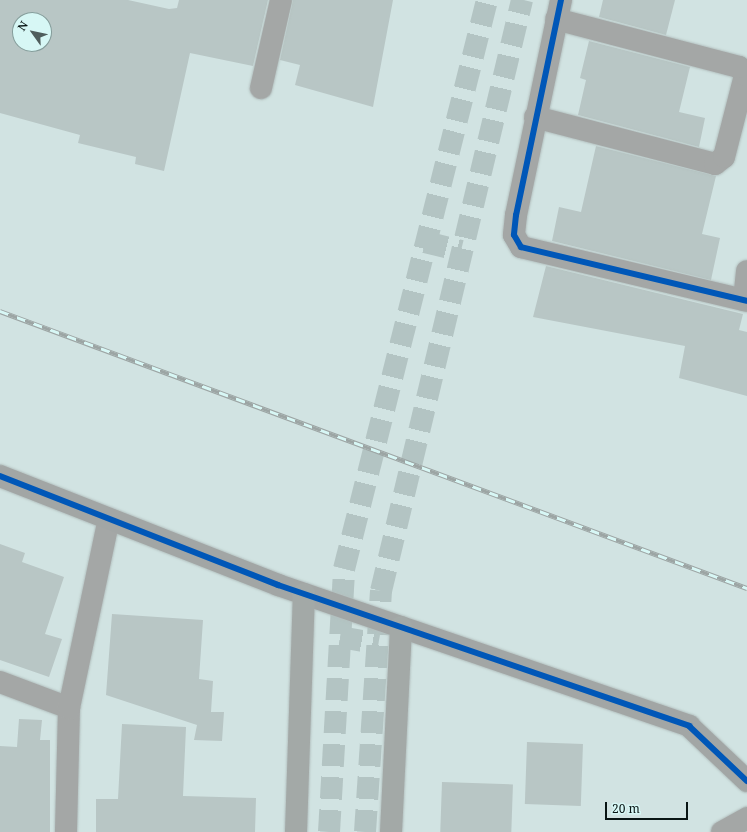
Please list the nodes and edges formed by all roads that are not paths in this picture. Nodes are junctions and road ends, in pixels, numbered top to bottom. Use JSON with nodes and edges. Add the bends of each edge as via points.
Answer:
{"nodes":[{"id":1,"x":281,"y":0,"type":"edge"},
{"id":2,"x":559,"y":9,"type":"edge"},
{"id":3,"x":261,"y":88,"type":"dead end"},
{"id":4,"x":535,"y":117,"type":"junction"},
{"id":5,"x":747,"y":271,"type":"edge"},
{"id":6,"x":745,"y":300,"type":"edge"},
{"id":7,"x":0,"y":476,"type":"edge"},
{"id":8,"x":109,"y":519,"type":"junction"},
{"id":9,"x":304,"y":594,"type":"junction"},
{"id":10,"x":401,"y":627,"type":"junction"},
{"id":11,"x":0,"y":682,"type":"edge"},
{"id":12,"x":69,"y":708,"type":"junction"},
{"id":13,"x":747,"y":781,"type":"edge"},
{"id":14,"x":747,"y":818,"type":"edge"},
{"id":15,"x":66,"y":832,"type":"edge"},
{"id":16,"x":296,"y":832,"type":"edge"},
{"id":17,"x":391,"y":832,"type":"edge"},
{"id":18,"x":722,"y":832,"type":"edge"}],
"edges":[{"from":1,"to":3,"type":"street"},
{"from":2,"to":4,"type":"street"},
{"from":2,"to":4,"type":"street","via":[[740,67],[745,75],[724,157],[715,164]]},
{"from":4,"to":6,"type":"street","via":[[515,228],[521,247]]},
{"from":5,"to":6,"type":"street"},
{"from":7,"to":8,"type":"street"},
{"from":8,"to":9,"type":"street"},
{"from":8,"to":12,"type":"street"},
{"from":9,"to":10,"type":"street"},
{"from":9,"to":16,"type":"main road"},
{"from":10,"to":13,"type":"street","via":[[689,726]]},
{"from":10,"to":17,"type":"main road"},
{"from":11,"to":12,"type":"street"},
{"from":12,"to":15,"type":"street"},
{"from":14,"to":18,"type":"street"}]}
